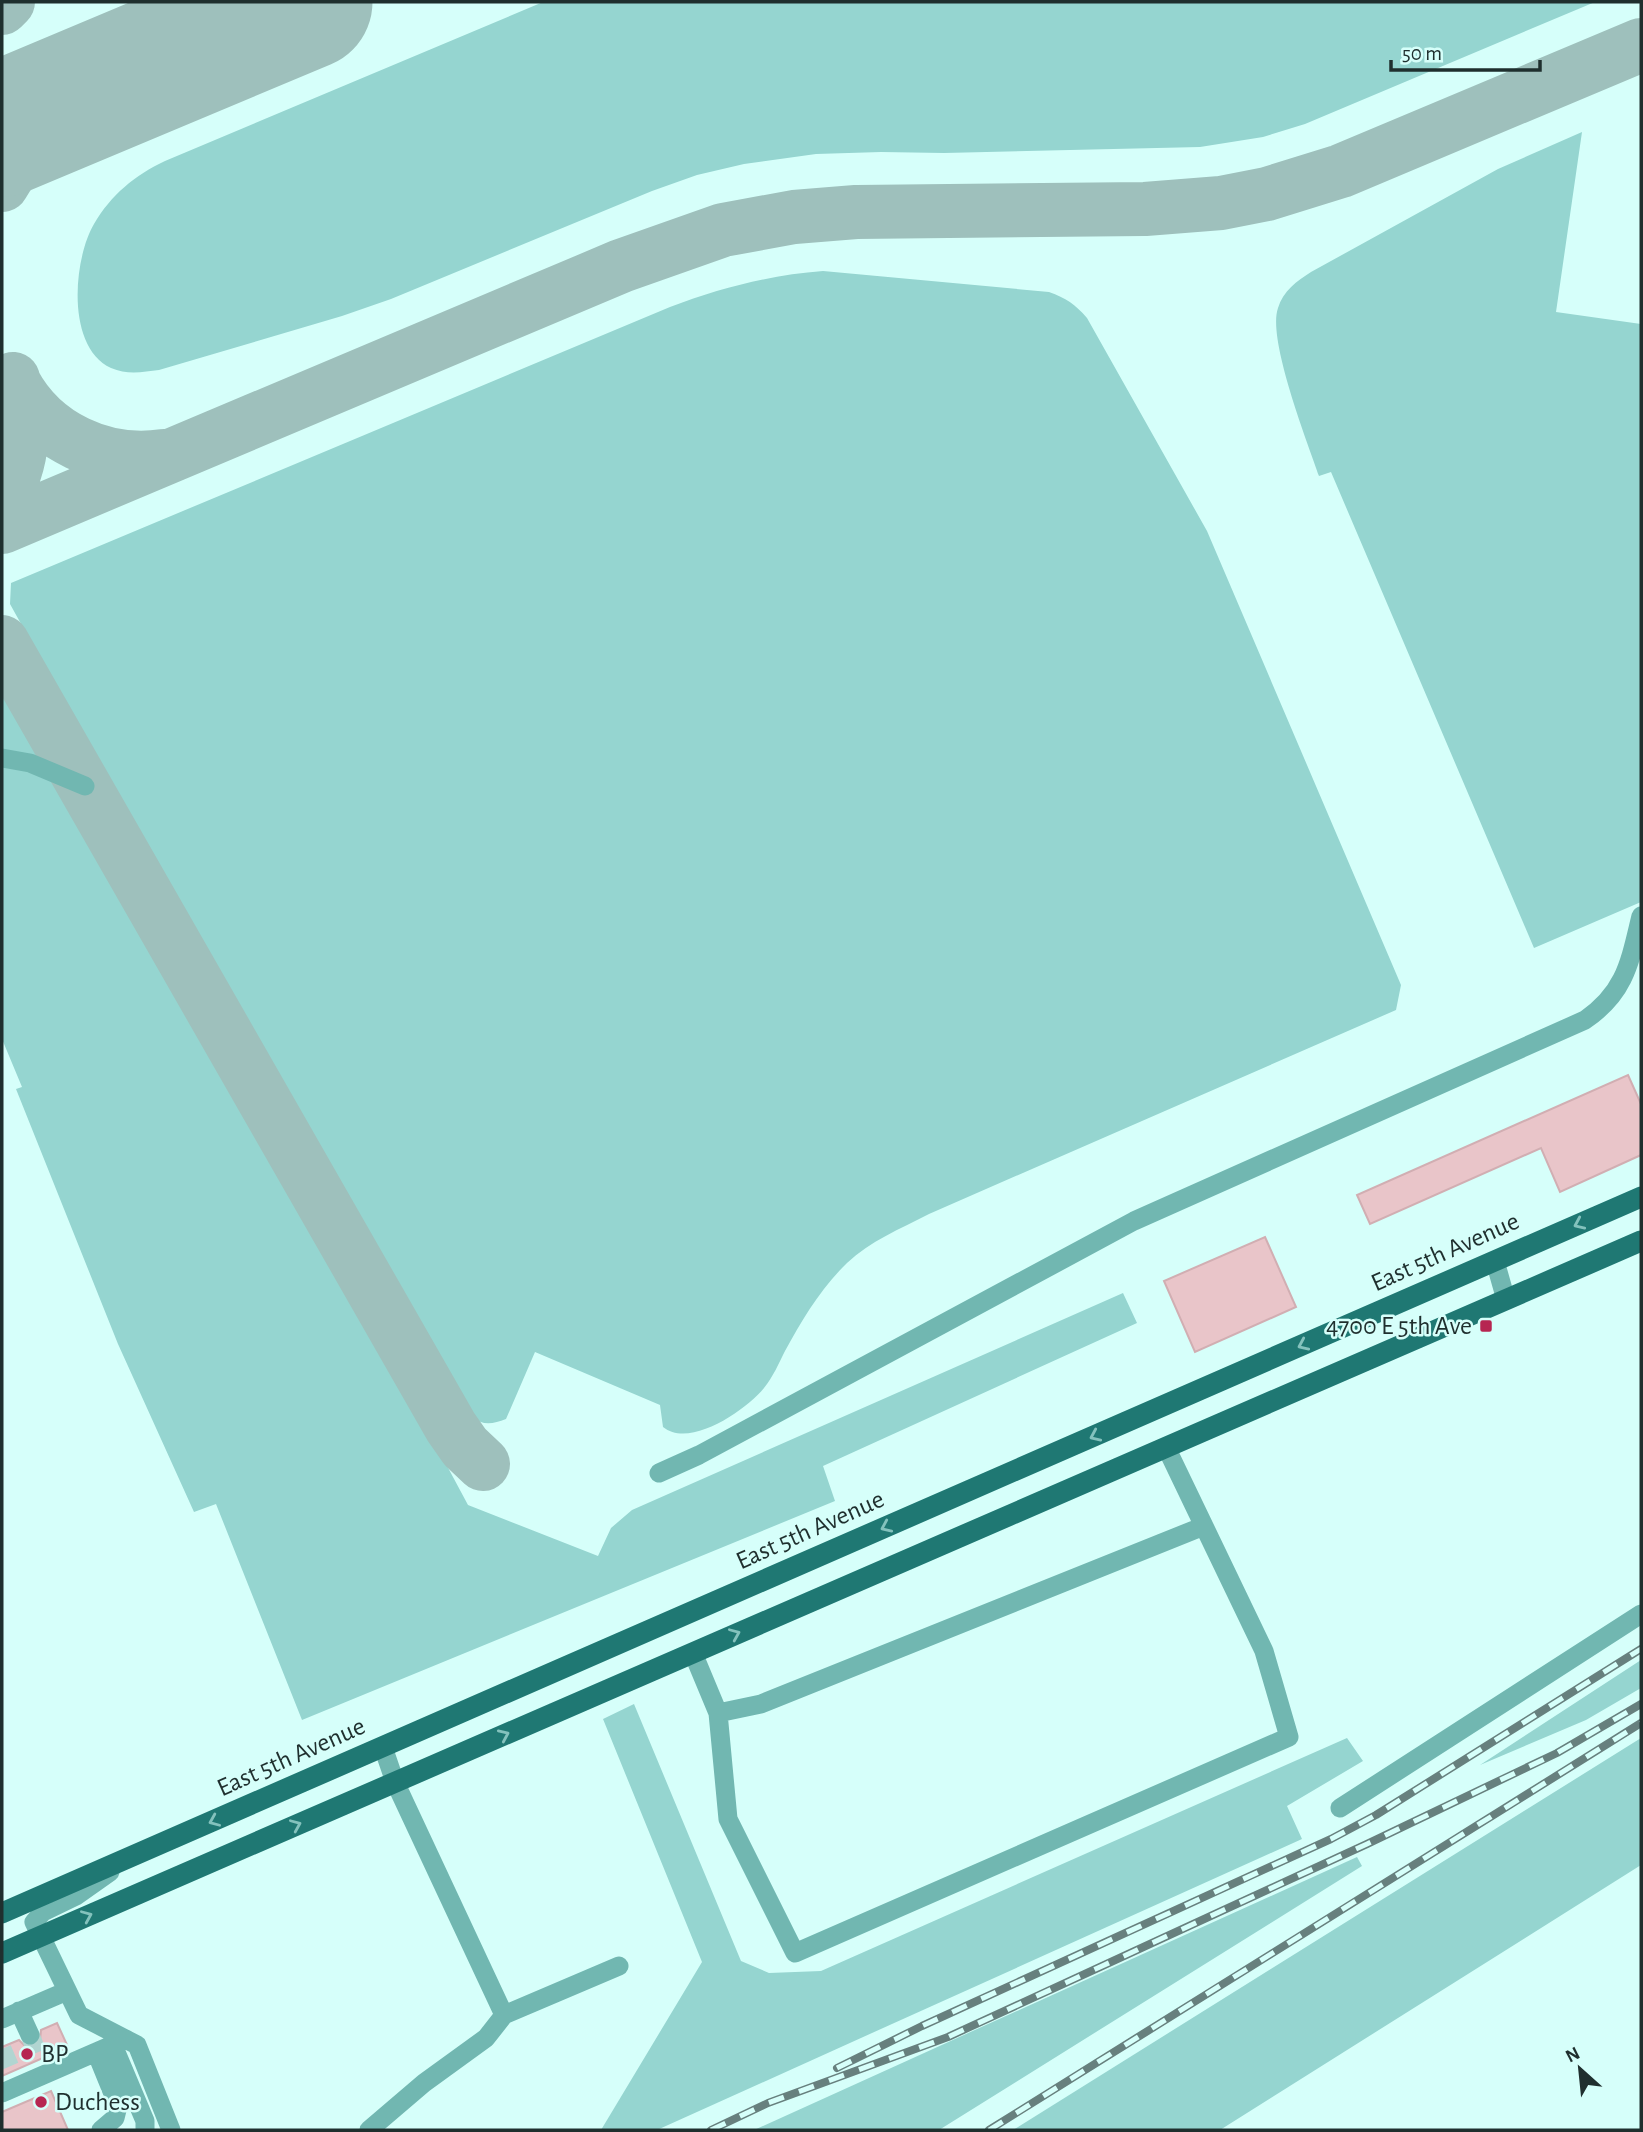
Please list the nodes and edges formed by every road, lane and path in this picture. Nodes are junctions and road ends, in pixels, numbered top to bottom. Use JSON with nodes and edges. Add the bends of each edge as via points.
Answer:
{"nodes":[{"id":1,"x":2,"y":758,"type":"edge"},
{"id":2,"x":85,"y":786,"type":"dead end"},
{"id":3,"x":1641,"y":916,"type":"edge"},
{"id":4,"x":1641,"y":1197,"type":"edge"},
{"id":5,"x":1641,"y":1241,"type":"edge"},
{"id":6,"x":1494,"y":1261,"type":"junction"},
{"id":7,"x":1506,"y":1300,"type":"junction"},
{"id":8,"x":1166,"y":1447,"type":"junction"},
{"id":9,"x":659,"y":1473,"type":"dead end"},
{"id":10,"x":1204,"y":1526,"type":"junction"},
{"id":11,"x":1641,"y":1614,"type":"edge"},
{"id":12,"x":693,"y":1653,"type":"junction"},
{"id":13,"x":718,"y":1713,"type":"junction"},
{"id":14,"x":383,"y":1747,"type":"junction"},
{"id":15,"x":395,"y":1782,"type":"junction"},
{"id":16,"x":1340,"y":1808,"type":"dead end"},
{"id":17,"x":128,"y":1859,"type":"junction"},
{"id":18,"x":2,"y":1913,"type":"edge"},
{"id":19,"x":40,"y":1936,"type":"junction"},
{"id":20,"x":2,"y":1952,"type":"edge"},
{"id":21,"x":619,"y":1966,"type":"dead end"},
{"id":22,"x":67,"y":1991,"type":"junction"},
{"id":23,"x":10,"y":2015,"type":"edge"},
{"id":24,"x":504,"y":2015,"type":"junction"},
{"id":25,"x":30,"y":2035,"type":"tunnel mouth"},
{"id":26,"x":111,"y":2046,"type":"junction"},
{"id":27,"x":11,"y":2083,"type":"edge"},
{"id":28,"x":101,"y":2130,"type":"edge"},
{"id":29,"x":145,"y":2130,"type":"edge"},
{"id":30,"x":171,"y":2130,"type":"edge"},
{"id":31,"x":369,"y":2130,"type":"edge"}],
"edges":[{"from":1,"to":2,"type":"lane","via":[[30,763]]},
{"from":3,"to":9,"type":"lane","via":[[1630,959],[1612,998],[1585,1020],[1134,1221]]},
{"from":4,"to":6,"type":"main road","name":"East 5th Avenue","one_way":true},
{"from":5,"to":7,"type":"main road"},
{"from":6,"to":7,"type":"lane"},
{"from":6,"to":14,"type":"main road","name":"East 5th Avenue","one_way":true},
{"from":7,"to":8,"type":"main road"},
{"from":8,"to":10,"type":"lane"},
{"from":12,"to":8,"type":"main road","one_way":true},
{"from":10,"to":13,"type":"lane","via":[[761,1704]]},
{"from":10,"to":13,"type":"lane","via":[[1264,1651],[1289,1737],[795,1953],[728,1819]]},
{"from":11,"to":16,"type":"lane"},
{"from":12,"to":13,"type":"lane"},
{"from":15,"to":12,"type":"main road","one_way":true},
{"from":14,"to":15,"type":"lane"},
{"from":14,"to":17,"type":"main road","name":"East 5th Avenue","one_way":true},
{"from":19,"to":15,"type":"main road","one_way":true},
{"from":15,"to":24,"type":"lane"},
{"from":17,"to":18,"type":"main road","name":"East 5th Avenue"},
{"from":17,"to":19,"type":"lane","via":[[76,1896],[43,1912],[34,1922]]},
{"from":19,"to":20,"type":"main road"},
{"from":19,"to":22,"type":"lane"},
{"from":21,"to":24,"type":"lane"},
{"from":22,"to":23,"type":"lane"},
{"from":22,"to":26,"type":"lane","via":[[79,2015]]},
{"from":23,"to":25,"type":"lane"},
{"from":24,"to":31,"type":"lane","via":[[486,2038]]},
{"from":26,"to":27,"type":"lane","via":[[43,2066]]},
{"from":26,"to":28,"type":"lane","via":[[118,2106],[115,2118]]},
{"from":26,"to":29,"type":"lane"},
{"from":26,"to":30,"type":"lane","via":[[137,2045]]}]}
